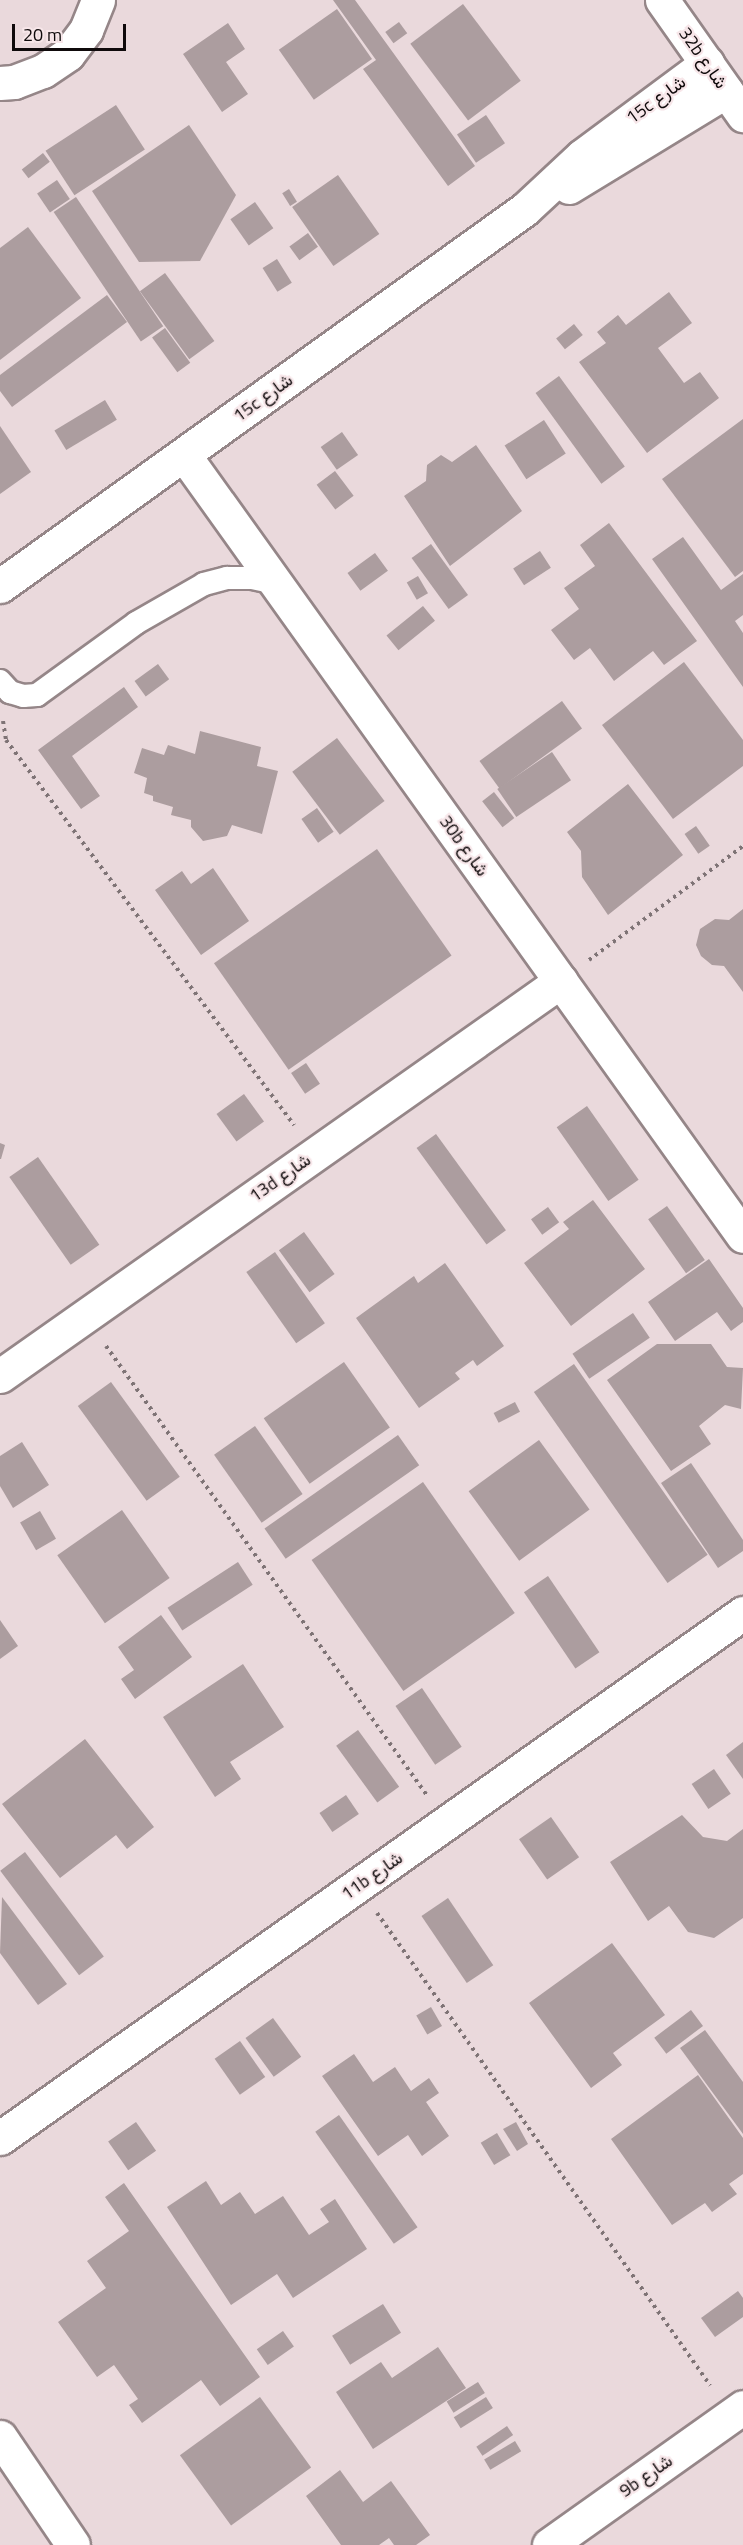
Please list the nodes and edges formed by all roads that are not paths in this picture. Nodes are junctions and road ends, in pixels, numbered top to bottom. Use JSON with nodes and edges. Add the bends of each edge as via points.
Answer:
{"nodes":[{"id":1,"x":662,"y":0,"type":"edge"},
{"id":2,"x":99,"y":1,"type":"edge"},
{"id":3,"x":706,"y":63,"type":"junction"},
{"id":4,"x":0,"y":83,"type":"edge"},
{"id":5,"x":735,"y":103,"type":"edge"},
{"id":6,"x":525,"y":209,"type":"junction"},
{"id":7,"x":184,"y":455,"type":"junction"},
{"id":8,"x":275,"y":583,"type":"junction"},
{"id":9,"x":0,"y":586,"type":"edge"},
{"id":10,"x":5,"y":686,"type":"edge"},
{"id":11,"x":561,"y":981,"type":"junction"},
{"id":12,"x":743,"y":1236,"type":"edge"},
{"id":13,"x":0,"y":1376,"type":"edge"},
{"id":14,"x":743,"y":1613,"type":"edge"},
{"id":15,"x":0,"y":2138,"type":"edge"},
{"id":16,"x":737,"y":2411,"type":"edge"},
{"id":17,"x":0,"y":2437,"type":"edge"},
{"id":18,"x":73,"y":2545,"type":"edge"},
{"id":19,"x":549,"y":2545,"type":"edge"}],
"edges":[{"from":1,"to":3,"type":"street","name":"32b شارع"},
{"from":2,"to":4,"type":"street","via":[[86,30],[68,54],[43,71]]},
{"from":3,"to":5,"type":"street","name":"32b شارع"},
{"from":3,"to":6,"type":"street","name":"15c شارع","via":[[582,156]]},
{"from":5,"to":6,"type":"street","name":"15c شارع"},
{"from":6,"to":7,"type":"street","name":"15c شارع"},
{"from":7,"to":8,"type":"street","name":"30b شارع"},
{"from":7,"to":9,"type":"street","name":"15c شارع"},
{"from":8,"to":10,"type":"lane","via":[[227,578],[204,584],[136,623],[37,695],[23,696]]},
{"from":8,"to":11,"type":"street","name":"30b شارع"},
{"from":11,"to":12,"type":"street","name":"30b شارع"},
{"from":11,"to":13,"type":"street","name":"13d شارع"},
{"from":14,"to":15,"type":"street","name":"11b شارع"},
{"from":16,"to":19,"type":"street","name":"9b شارع"},
{"from":17,"to":18,"type":"street"}]}
